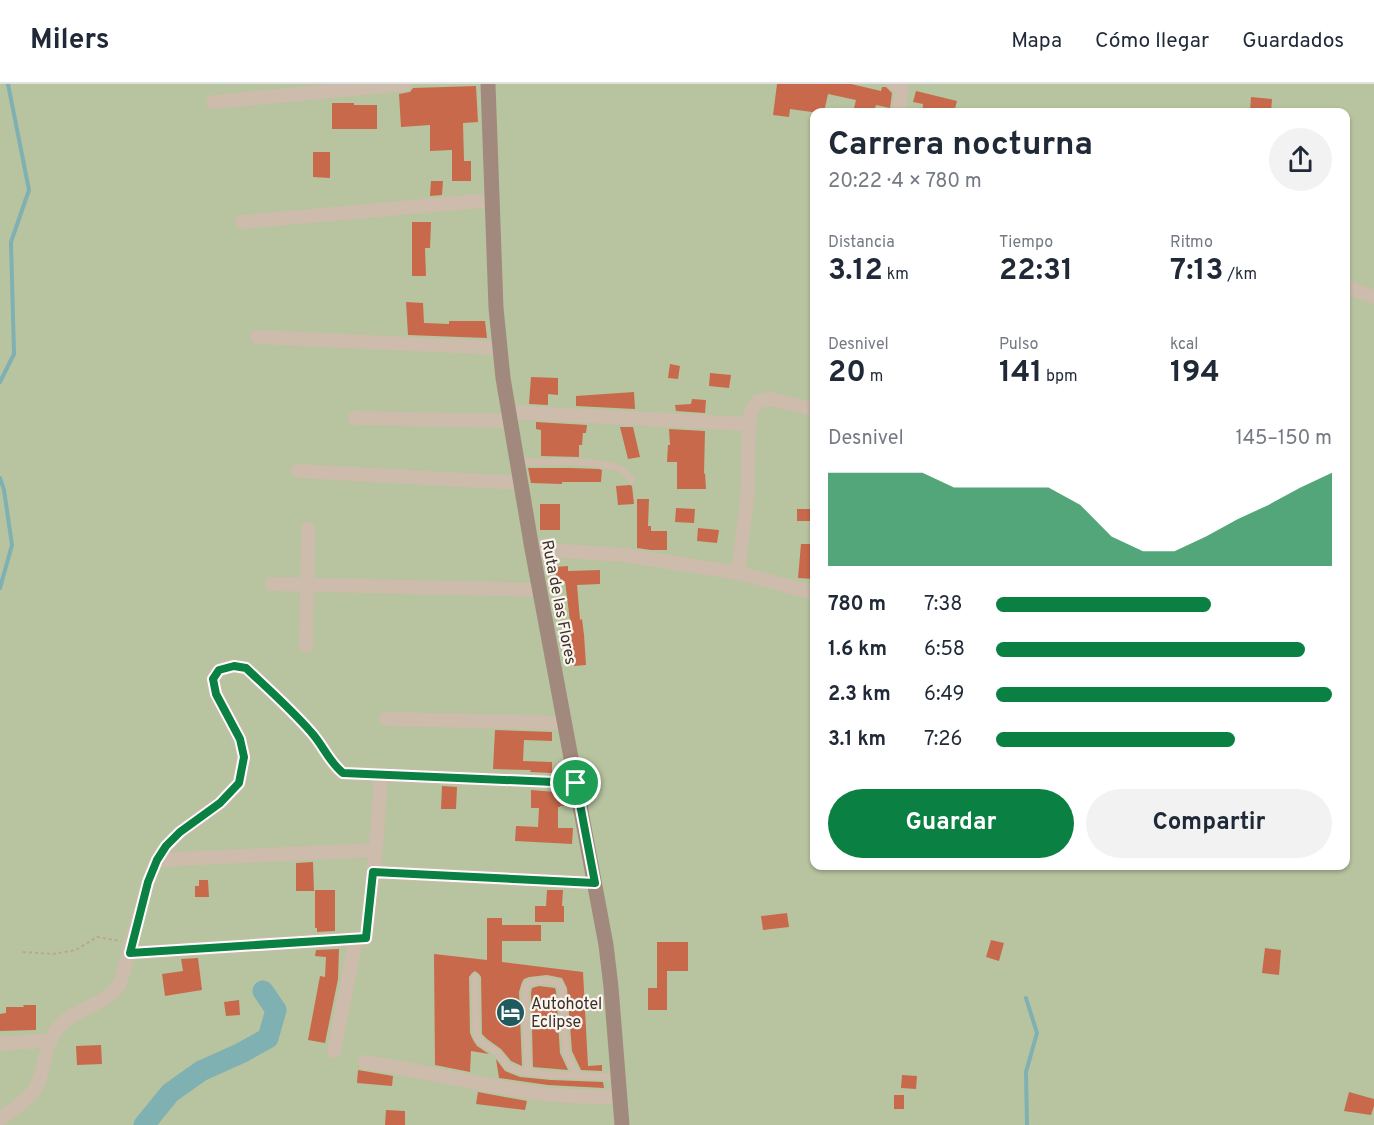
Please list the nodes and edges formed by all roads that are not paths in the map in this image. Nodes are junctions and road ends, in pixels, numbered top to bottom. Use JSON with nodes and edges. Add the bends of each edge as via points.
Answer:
{"nodes":[{"id":1,"x":405,"y":84,"type":"edge"},
{"id":2,"x":488,"y":84,"type":"edge"},
{"id":3,"x":899,"y":85,"type":"edge"},
{"id":4,"x":213,"y":102,"type":"dead end"},
{"id":5,"x":899,"y":108,"type":"edge"},
{"id":6,"x":491,"y":200,"type":"junction"},
{"id":7,"x":242,"y":222,"type":"dead end"},
{"id":8,"x":1350,"y":288,"type":"edge"},
{"id":9,"x":1374,"y":297,"type":"edge"},
{"id":10,"x":256,"y":337,"type":"dead end"},
{"id":11,"x":499,"y":348,"type":"junction"},
{"id":12,"x":810,"y":408,"type":"edge"},
{"id":13,"x":508,"y":416,"type":"junction"},
{"id":14,"x":355,"y":418,"type":"dead end"},
{"id":15,"x":749,"y":424,"type":"junction"},
{"id":16,"x":517,"y":462,"type":"junction"},
{"id":17,"x":298,"y":471,"type":"dead end"},
{"id":18,"x":632,"y":480,"type":"dead end"},
{"id":19,"x":520,"y":483,"type":"junction"},
{"id":20,"x":308,"y":529,"type":"dead end"},
{"id":21,"x":532,"y":549,"type":"junction"},
{"id":22,"x":738,"y":573,"type":"junction"},
{"id":23,"x":272,"y":584,"type":"dead end"},
{"id":24,"x":307,"y":585,"type":"junction"},
{"id":25,"x":539,"y":590,"type":"junction"},
{"id":26,"x":810,"y":591,"type":"edge"},
{"id":27,"x":306,"y":646,"type":"dead end"},
{"id":28,"x":386,"y":719,"type":"dead end"},
{"id":29,"x":565,"y":723,"type":"junction"},
{"id":30,"x":381,"y":775,"type":"junction"},
{"id":31,"x":576,"y":783,"type":"junction"},
{"id":32,"x":376,"y":850,"type":"junction"},
{"id":33,"x":157,"y":860,"type":"junction"},
{"id":34,"x":373,"y":872,"type":"junction"},
{"id":35,"x":595,"y":883,"type":"junction"},
{"id":36,"x":356,"y":939,"type":"junction"},
{"id":37,"x":131,"y":948,"type":"junction"},
{"id":38,"x":475,"y":977,"type":"dead end"},
{"id":39,"x":50,"y":1040,"type":"junction"},
{"id":40,"x":0,"y":1044,"type":"edge"},
{"id":41,"x":334,"y":1050,"type":"dead end"},
{"id":42,"x":365,"y":1062,"type":"dead end"},
{"id":43,"x":528,"y":1072,"type":"junction"},
{"id":44,"x":578,"y":1076,"type":"junction"},
{"id":45,"x":618,"y":1077,"type":"junction"},
{"id":46,"x":620,"y":1097,"type":"junction"},
{"id":47,"x":0,"y":1119,"type":"edge"},
{"id":48,"x":622,"y":1125,"type":"edge"}],
"edges":[{"from":1,"to":4,"type":"street"},
{"from":2,"to":6,"type":"main road","name":"Ruta de las Flores"},
{"from":3,"to":5,"type":"street"},
{"from":6,"to":7,"type":"street"},
{"from":6,"to":11,"type":"main road","name":"Ruta de las Flores"},
{"from":8,"to":9,"type":"street"},
{"from":10,"to":11,"type":"street"},
{"from":11,"to":13,"type":"main road","name":"Ruta de las Flores"},
{"from":12,"to":15,"type":"street","via":[[771,399],[758,401]]},
{"from":13,"to":14,"type":"street"},
{"from":13,"to":15,"type":"street"},
{"from":13,"to":16,"type":"main road","name":"Ruta de las Flores"},
{"from":15,"to":22,"type":"street","via":[[747,500]]},
{"from":16,"to":18,"type":"lane","via":[[607,465],[624,470]]},
{"from":16,"to":19,"type":"main road","name":"Ruta de las Flores"},
{"from":17,"to":19,"type":"street"},
{"from":19,"to":21,"type":"main road","name":"Ruta de las Flores"},
{"from":20,"to":24,"type":"street"},
{"from":21,"to":22,"type":"street","via":[[624,555]]},
{"from":21,"to":25,"type":"main road","name":"Ruta de las Flores"},
{"from":22,"to":26,"type":"street"},
{"from":23,"to":24,"type":"street"},
{"from":24,"to":25,"type":"street"},
{"from":24,"to":27,"type":"street"},
{"from":25,"to":29,"type":"main road","name":"Ruta de las Flores"},
{"from":28,"to":29,"type":"street"},
{"from":29,"to":31,"type":"main road","name":"Ruta de las Flores"},
{"from":30,"to":31,"type":"street"},
{"from":30,"to":32,"type":"street"},
{"from":30,"to":33,"type":"street","via":[[343,773],[312,732],[246,668],[219,670],[213,679],[216,694],[240,739],[244,757],[239,783],[220,803],[180,832]]},
{"from":31,"to":35,"type":"main road","name":"Ruta de las Flores"},
{"from":32,"to":33,"type":"street"},
{"from":32,"to":34,"type":"street"},
{"from":33,"to":37,"type":"street"},
{"from":34,"to":35,"type":"street"},
{"from":34,"to":36,"type":"street","via":[[366,938]]},
{"from":35,"to":45,"type":"main road","name":"Ruta de las Flores","via":[[611,987]]},
{"from":36,"to":37,"type":"street"},
{"from":36,"to":41,"type":"street"},
{"from":37,"to":39,"type":"street","via":[[120,984],[108,996],[58,1027]]},
{"from":38,"to":43,"type":"lane","via":[[477,1039],[499,1054],[507,1065]]},
{"from":39,"to":40,"type":"street"},
{"from":39,"to":47,"type":"street","via":[[34,1091]]},
{"from":42,"to":46,"type":"street","via":[[539,1093]]},
{"from":43,"to":44,"type":"lane"},
{"from":43,"to":44,"type":"lane","via":[[527,984],[534,980],[551,981],[559,983],[562,990],[566,1052]]},
{"from":44,"to":45,"type":"lane"},
{"from":45,"to":46,"type":"main road","name":"Ruta de las Flores"},
{"from":46,"to":48,"type":"main road","name":"Ruta de las Flores"}]}
